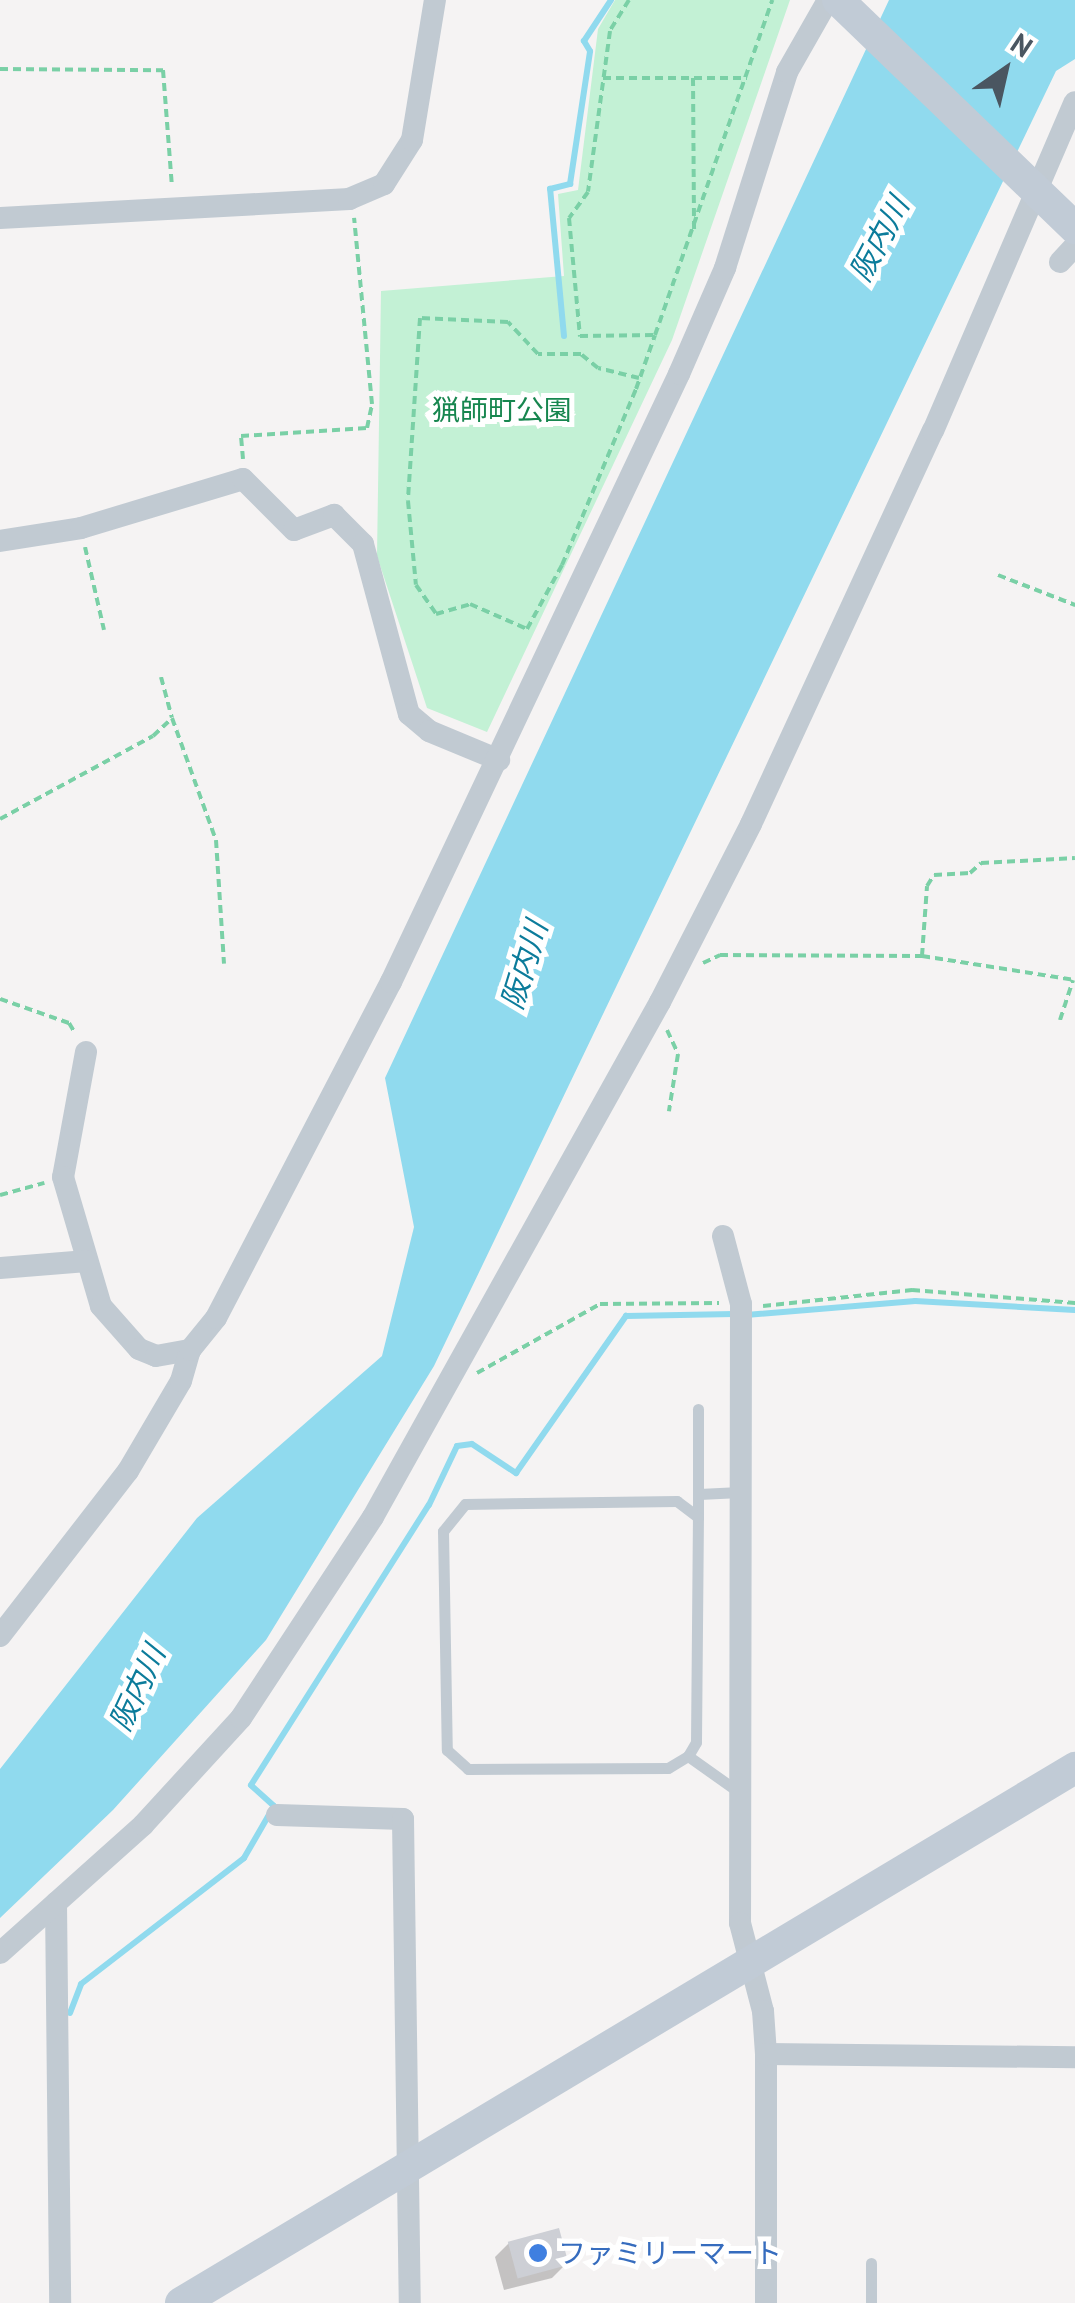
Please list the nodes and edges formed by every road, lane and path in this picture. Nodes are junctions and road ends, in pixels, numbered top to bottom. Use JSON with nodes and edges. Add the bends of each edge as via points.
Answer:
{"nodes":[{"id":1,"x":434,"y":0,"type":"edge"},
{"id":2,"x":629,"y":0,"type":"edge"},
{"id":3,"x":772,"y":0,"type":"edge"},
{"id":4,"x":828,"y":0,"type":"edge"},
{"id":5,"x":838,"y":0,"type":"edge"},
{"id":6,"x":0,"y":69,"type":"edge"},
{"id":7,"x":603,"y":78,"type":"junction"},
{"id":8,"x":693,"y":78,"type":"junction"},
{"id":9,"x":747,"y":78,"type":"junction"},
{"id":10,"x":1074,"y":104,"type":"edge"},
{"id":11,"x":1038,"y":192,"type":"junction"},
{"id":12,"x":349,"y":199,"type":"junction"},
{"id":13,"x":170,"y":206,"type":"junction"},
{"id":14,"x":0,"y":218,"type":"edge"},
{"id":15,"x":694,"y":234,"type":"junction"},
{"id":16,"x":1069,"y":246,"type":"edge"},
{"id":17,"x":654,"y":336,"type":"junction"},
{"id":18,"x":639,"y":378,"type":"junction"},
{"id":19,"x":244,"y":479,"type":"junction"},
{"id":20,"x":81,"y":528,"type":"junction"},
{"id":21,"x":0,"y":541,"type":"edge"},
{"id":22,"x":998,"y":575,"type":"dead end"},
{"id":23,"x":1075,"y":605,"type":"edge"},
{"id":24,"x":104,"y":630,"type":"dead end"},
{"id":25,"x":161,"y":676,"type":"dead end"},
{"id":26,"x":172,"y":718,"type":"junction"},
{"id":27,"x":499,"y":760,"type":"junction"},
{"id":28,"x":0,"y":819,"type":"edge"},
{"id":29,"x":1075,"y":858,"type":"edge"},
{"id":30,"x":922,"y":956,"type":"junction"},
{"id":31,"x":224,"y":964,"type":"dead end"},
{"id":32,"x":697,"y":966,"type":"dead end"},
{"id":33,"x":1074,"y":980,"type":"edge"},
{"id":34,"x":0,"y":999,"type":"edge"},
{"id":35,"x":660,"y":1002,"type":"junction"},
{"id":36,"x":1060,"y":1020,"type":"dead end"},
{"id":37,"x":86,"y":1052,"type":"joint"},
{"id":38,"x":669,"y":1111,"type":"dead end"},
{"id":39,"x":63,"y":1177,"type":"junction"},
{"id":40,"x":0,"y":1194,"type":"edge"},
{"id":41,"x":723,"y":1236,"type":"dead end"},
{"id":42,"x":87,"y":1261,"type":"junction"},
{"id":43,"x":0,"y":1268,"type":"edge"},
{"id":44,"x":1075,"y":1303,"type":"edge"},
{"id":45,"x":741,"y":1304,"type":"junction"},
{"id":46,"x":190,"y":1350,"type":"junction"},
{"id":47,"x":448,"y":1380,"type":"junction"},
{"id":48,"x":698,"y":1409,"type":"dead end"},
{"id":49,"x":740,"y":1492,"type":"junction"},
{"id":50,"x":699,"y":1494,"type":"junction"},
{"id":51,"x":698,"y":1516,"type":"junction"},
{"id":52,"x":0,"y":1636,"type":"edge"},
{"id":53,"x":688,"y":1756,"type":"junction"},
{"id":54,"x":1075,"y":1768,"type":"edge"},
{"id":55,"x":740,"y":1792,"type":"junction"},
{"id":56,"x":277,"y":1815,"type":"dead end"},
{"id":57,"x":56,"y":1903,"type":"junction"},
{"id":58,"x":0,"y":1953,"type":"edge"},
{"id":59,"x":748,"y":1965,"type":"junction"},
{"id":60,"x":766,"y":2054,"type":"junction"},
{"id":61,"x":1075,"y":2057,"type":"edge"},
{"id":62,"x":410,"y":2164,"type":"junction"},
{"id":63,"x":872,"y":2262,"type":"dead end"},
{"id":64,"x":60,"y":2303,"type":"edge"},
{"id":65,"x":181,"y":2303,"type":"edge"},
{"id":66,"x":410,"y":2303,"type":"edge"},
{"id":67,"x":766,"y":2303,"type":"edge"},
{"id":68,"x":871,"y":2303,"type":"edge"}],
"edges":[{"from":1,"to":12,"type":"street","via":[[402,163],[384,184]]},
{"from":2,"to":7,"type":"path","via":[[610,31]]},
{"from":3,"to":9,"type":"path"},
{"from":4,"to":27,"type":"street","via":[[787,72],[725,268]]},
{"from":5,"to":11,"type":"street"},
{"from":6,"to":13,"type":"path","via":[[163,70]]},
{"from":7,"to":8,"type":"path"},
{"from":7,"to":17,"type":"path","via":[[588,192],[568,218],[578,332]]},
{"from":8,"to":9,"type":"path"},
{"from":8,"to":15,"type":"path"},
{"from":9,"to":15,"type":"path"},
{"from":10,"to":11,"type":"street"},
{"from":11,"to":16,"type":"street"},
{"from":11,"to":35,"type":"street","via":[[751,824]]},
{"from":12,"to":13,"type":"street"},
{"from":12,"to":19,"type":"path","via":[[372,404],[366,428],[241,436]]},
{"from":13,"to":14,"type":"street"},
{"from":15,"to":17,"type":"path"},
{"from":17,"to":18,"type":"path"},
{"from":18,"to":18,"type":"path","via":[[562,564],[527,629],[470,604],[436,614],[416,586],[408,501],[420,318],[508,322],[538,354],[581,354],[598,368]]},
{"from":19,"to":20,"type":"street"},
{"from":19,"to":27,"type":"street","via":[[294,530],[334,515],[349,523],[363,544],[410,714],[428,731]]},
{"from":20,"to":21,"type":"street"},
{"from":20,"to":24,"type":"path"},
{"from":22,"to":23,"type":"path"},
{"from":25,"to":26,"type":"path"},
{"from":26,"to":28,"type":"path","via":[[153,736]]},
{"from":26,"to":31,"type":"path","via":[[216,840]]},
{"from":27,"to":46,"type":"street","via":[[216,1318]]},
{"from":29,"to":30,"type":"path","via":[[982,863],[970,873],[934,875],[927,886]]},
{"from":30,"to":32,"type":"path","via":[[720,956]]},
{"from":30,"to":33,"type":"path"},
{"from":33,"to":36,"type":"path"},
{"from":34,"to":37,"type":"path","via":[[69,1023]]},
{"from":35,"to":38,"type":"path","via":[[678,1054]]},
{"from":35,"to":47,"type":"street"},
{"from":37,"to":39,"type":"street"},
{"from":39,"to":40,"type":"path"},
{"from":39,"to":42,"type":"street"},
{"from":41,"to":45,"type":"street"},
{"from":42,"to":43,"type":"street"},
{"from":42,"to":46,"type":"street","via":[[101,1306],[139,1349],[156,1356]]},
{"from":44,"to":45,"type":"path","via":[[912,1290]]},
{"from":45,"to":47,"type":"path","via":[[600,1304],[468,1378]]},
{"from":45,"to":49,"type":"street"},
{"from":46,"to":52,"type":"street","via":[[180,1381],[128,1472]]},
{"from":47,"to":57,"type":"street","via":[[374,1517],[242,1718],[143,1825]]},
{"from":48,"to":50,"type":"lane"},
{"from":49,"to":50,"type":"lane"},
{"from":49,"to":55,"type":"street"},
{"from":50,"to":51,"type":"lane"},
{"from":51,"to":53,"type":"lane","via":[[696,1742]]},
{"from":51,"to":53,"type":"lane","via":[[677,1501],[465,1504],[443,1531],[446,1750],[468,1770],[668,1768]]},
{"from":53,"to":55,"type":"lane"},
{"from":54,"to":59,"type":"street"},
{"from":55,"to":59,"type":"street","via":[[740,1923]]},
{"from":56,"to":62,"type":"street","via":[[403,1818],[401,2036]]},
{"from":57,"to":58,"type":"street"},
{"from":57,"to":64,"type":"street"},
{"from":59,"to":60,"type":"street"},
{"from":59,"to":62,"type":"street"},
{"from":60,"to":61,"type":"street"},
{"from":60,"to":67,"type":"street"},
{"from":62,"to":65,"type":"street"},
{"from":62,"to":66,"type":"street"},
{"from":63,"to":68,"type":"lane"}]}
